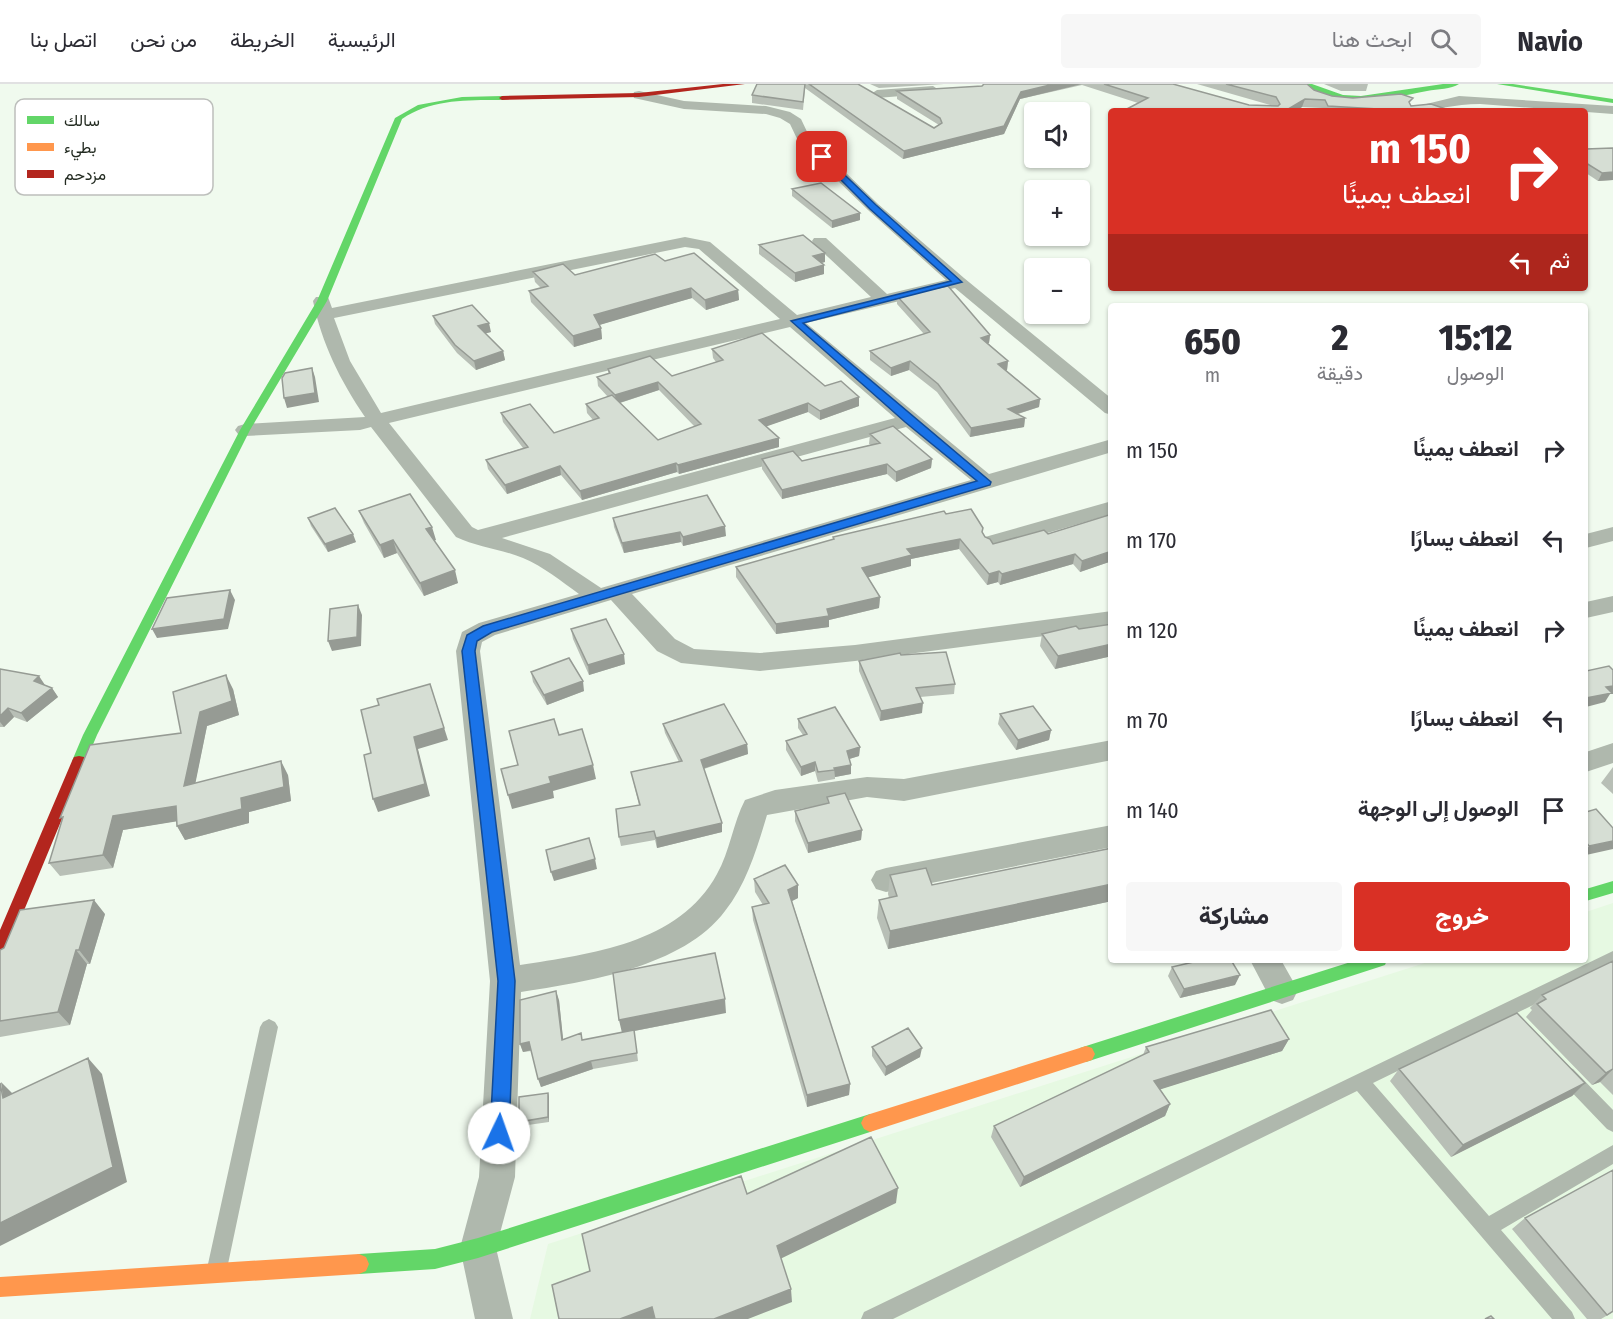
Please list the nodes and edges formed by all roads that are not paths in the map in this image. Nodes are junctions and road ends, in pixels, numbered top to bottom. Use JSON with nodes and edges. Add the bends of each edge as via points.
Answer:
{"nodes":[{"id":1,"x":742,"y":84,"type":"edge"},
{"id":2,"x":1307,"y":84,"type":"edge"},
{"id":3,"x":1456,"y":84,"type":"edge"},
{"id":4,"x":1500,"y":84,"type":"edge"},
{"id":5,"x":862,"y":87,"type":"edge"},
{"id":6,"x":946,"y":89,"type":"edge"},
{"id":7,"x":877,"y":94,"type":"junction"},
{"id":8,"x":639,"y":95,"type":"junction"},
{"id":9,"x":1613,"y":101,"type":"edge"},
{"id":10,"x":896,"y":106,"type":"edge"},
{"id":11,"x":1426,"y":108,"type":"edge"},
{"id":12,"x":1586,"y":108,"type":"edge"},
{"id":13,"x":1588,"y":108,"type":"edge"},
{"id":14,"x":1613,"y":110,"type":"edge"},
{"id":15,"x":820,"y":241,"type":"dead end"},
{"id":16,"x":958,"y":282,"type":"junction"},
{"id":17,"x":884,"y":300,"type":"junction"},
{"id":18,"x":323,"y":308,"type":"junction"},
{"id":19,"x":796,"y":321,"type":"junction"},
{"id":20,"x":1108,"y":406,"type":"edge"},
{"id":21,"x":376,"y":419,"type":"junction"},
{"id":22,"x":909,"y":420,"type":"junction"},
{"id":23,"x":245,"y":430,"type":"junction"},
{"id":24,"x":1108,"y":449,"type":"edge"},
{"id":25,"x":986,"y":482,"type":"junction"},
{"id":26,"x":1108,"y":508,"type":"edge"},
{"id":27,"x":1613,"y":534,"type":"edge"},
{"id":28,"x":475,"y":538,"type":"junction"},
{"id":29,"x":1588,"y":540,"type":"edge"},
{"id":30,"x":993,"y":542,"type":"edge"},
{"id":31,"x":607,"y":593,"type":"junction"},
{"id":32,"x":1613,"y":604,"type":"edge"},
{"id":33,"x":1588,"y":610,"type":"edge"},
{"id":34,"x":1108,"y":620,"type":"edge"},
{"id":35,"x":1108,"y":751,"type":"edge"},
{"id":36,"x":1613,"y":753,"type":"edge"},
{"id":37,"x":1588,"y":761,"type":"edge"},
{"id":38,"x":1108,"y":837,"type":"edge"},
{"id":39,"x":886,"y":880,"type":"dead end"},
{"id":40,"x":1613,"y":887,"type":"edge"},
{"id":41,"x":1588,"y":894,"type":"edge"},
{"id":42,"x":0,"y":949,"type":"edge"},
{"id":43,"x":1613,"y":958,"type":"edge"},
{"id":44,"x":1267,"y":963,"type":"edge"},
{"id":45,"x":1368,"y":963,"type":"edge"},
{"id":46,"x":506,"y":981,"type":"junction"},
{"id":47,"x":1282,"y":990,"type":"junction"},
{"id":48,"x":1505,"y":1010,"type":"junction"},
{"id":49,"x":1520,"y":1026,"type":"edge"},
{"id":50,"x":269,"y":1028,"type":"dead end"},
{"id":51,"x":1551,"y":1059,"type":"edge"},
{"id":52,"x":1360,"y":1081,"type":"junction"},
{"id":53,"x":1613,"y":1123,"type":"edge"},
{"id":54,"x":1613,"y":1154,"type":"edge"},
{"id":55,"x":1486,"y":1228,"type":"junction"},
{"id":56,"x":478,"y":1248,"type":"junction"},
{"id":57,"x":216,"y":1272,"type":"junction"},
{"id":58,"x":0,"y":1287,"type":"edge"},
{"id":59,"x":494,"y":1319,"type":"edge"},
{"id":60,"x":871,"y":1319,"type":"edge"},
{"id":61,"x":1565,"y":1319,"type":"edge"}],
"edges":[{"from":1,"to":8,"type":"street"},
{"from":2,"to":3,"type":"street","via":[[1326,96],[1345,99],[1390,96]]},
{"from":4,"to":9,"type":"street"},
{"from":5,"to":7,"type":"street"},
{"from":6,"to":7,"type":"street"},
{"from":7,"to":10,"type":"street"},
{"from":8,"to":16,"type":"street","via":[[684,105],[766,110],[785,115],[796,122],[804,140],[873,207]]},
{"from":8,"to":18,"type":"street","via":[[452,101],[409,109],[399,118]]},
{"from":11,"to":12,"type":"street","via":[[1480,100]]},
{"from":13,"to":14,"type":"street"},
{"from":15,"to":17,"type":"street"},
{"from":16,"to":17,"type":"street"},
{"from":16,"to":20,"type":"street"},
{"from":17,"to":19,"type":"street"},
{"from":18,"to":19,"type":"street","via":[[696,242],[704,244]]},
{"from":18,"to":21,"type":"street","via":[[332,343]]},
{"from":18,"to":23,"type":"street"},
{"from":19,"to":21,"type":"street"},
{"from":19,"to":22,"type":"street"},
{"from":21,"to":23,"type":"street","via":[[360,424]]},
{"from":21,"to":28,"type":"street","via":[[464,532]]},
{"from":22,"to":25,"type":"street"},
{"from":22,"to":28,"type":"street"},
{"from":23,"to":42,"type":"street","via":[[90,735]]},
{"from":24,"to":25,"type":"street"},
{"from":25,"to":31,"type":"street"},
{"from":26,"to":30,"type":"street"},
{"from":27,"to":29,"type":"street"},
{"from":28,"to":31,"type":"street","via":[[523,550]]},
{"from":31,"to":34,"type":"street","via":[[666,645],[690,657],[760,662]]},
{"from":31,"to":46,"type":"street","via":[[487,629],[471,639],[468,651]]},
{"from":32,"to":33,"type":"street"},
{"from":35,"to":46,"type":"street","via":[[904,790],[867,787],[775,801],[755,808],[739,860],[716,901],[697,921],[659,946],[608,965]]},
{"from":36,"to":37,"type":"street"},
{"from":38,"to":39,"type":"street"},
{"from":40,"to":41,"type":"street"},
{"from":43,"to":48,"type":"lane"},
{"from":44,"to":47,"type":"street"},
{"from":45,"to":47,"type":"street"},
{"from":46,"to":56,"type":"street","via":[[497,1177]]},
{"from":47,"to":56,"type":"street"},
{"from":48,"to":49,"type":"lane"},
{"from":48,"to":52,"type":"lane"},
{"from":50,"to":57,"type":"lane"},
{"from":51,"to":53,"type":"lane"},
{"from":52,"to":55,"type":"lane"},
{"from":52,"to":60,"type":"lane"},
{"from":54,"to":55,"type":"lane"},
{"from":55,"to":61,"type":"lane"},
{"from":56,"to":57,"type":"street","via":[[435,1259]]},
{"from":56,"to":59,"type":"street"},
{"from":57,"to":58,"type":"street"}]}
